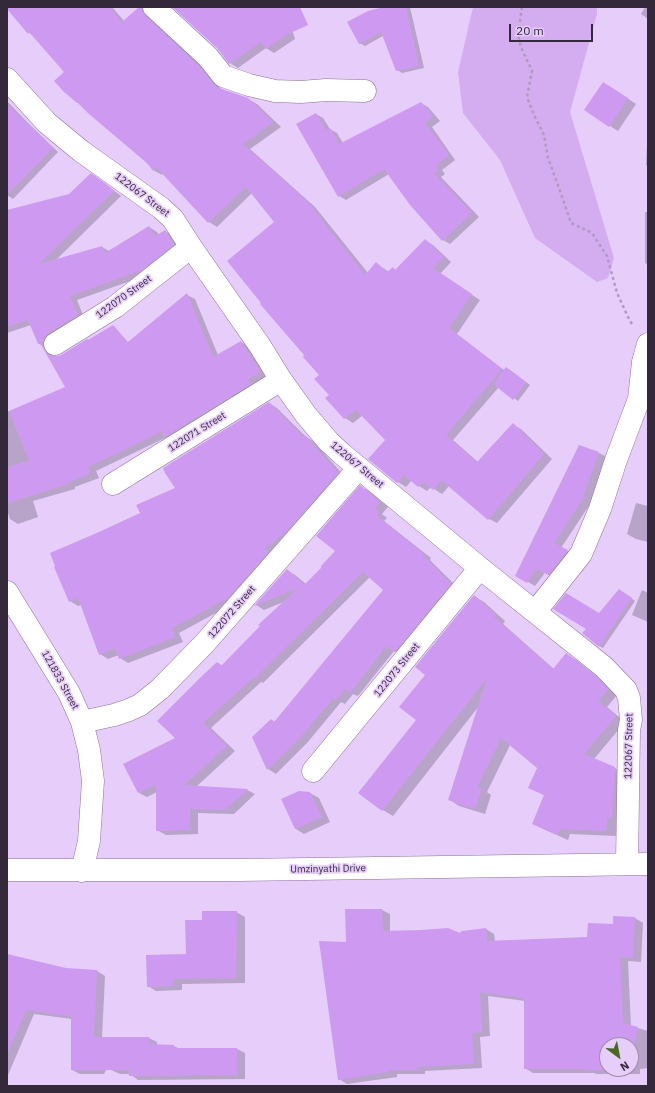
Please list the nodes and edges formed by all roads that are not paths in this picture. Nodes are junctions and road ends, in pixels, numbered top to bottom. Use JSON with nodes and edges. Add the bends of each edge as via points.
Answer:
{"nodes":[{"id":1,"x":154,"y":7,"type":"edge"},
{"id":2,"x":7,"y":79,"type":"edge"},
{"id":3,"x":365,"y":92,"type":"dead end"},
{"id":4,"x":191,"y":246,"type":"junction"},
{"id":5,"x":55,"y":344,"type":"dead end"},
{"id":6,"x":648,"y":345,"type":"edge"},
{"id":7,"x":281,"y":380,"type":"junction"},
{"id":8,"x":359,"y":468,"type":"junction"},
{"id":9,"x":113,"y":484,"type":"dead end"},
{"id":10,"x":480,"y":568,"type":"junction"},
{"id":11,"x":7,"y":592,"type":"edge"},
{"id":12,"x":535,"y":612,"type":"junction"},
{"id":13,"x":640,"y":720,"type":"edge"},
{"id":14,"x":82,"y":722,"type":"junction"},
{"id":15,"x":314,"y":771,"type":"dead end"},
{"id":16,"x":638,"y":864,"type":"edge"},
{"id":17,"x":7,"y":870,"type":"edge"},
{"id":18,"x":82,"y":871,"type":"junction"}],
"edges":[{"from":1,"to":3,"type":"street","via":[[208,57],[223,76],[275,91]]},
{"from":2,"to":4,"type":"street","name":"122067 Street","via":[[47,123],[81,151],[162,208],[173,219]]},
{"from":4,"to":5,"type":"street","name":"122070 Street","via":[[115,307]]},
{"from":4,"to":7,"type":"street","name":"122067 Street"},
{"from":6,"to":12,"type":"street","via":[[643,362],[639,399],[600,509],[580,554]]},
{"from":7,"to":8,"type":"street","name":"122067 Street","via":[[320,432]]},
{"from":7,"to":9,"type":"street","name":"122071 Street"},
{"from":8,"to":10,"type":"street","name":"122067 Street"},
{"from":8,"to":14,"type":"street","name":"122072 Street","via":[[204,644],[160,689],[140,705],[129,710]]},
{"from":10,"to":12,"type":"street","name":"122067 Street"},
{"from":10,"to":15,"type":"street","name":"122073 Street"},
{"from":11,"to":14,"type":"street","name":"121833 Street","via":[[69,693]]},
{"from":12,"to":13,"type":"street","name":"122067 Street","via":[[604,667],[620,683]]},
{"from":13,"to":16,"type":"street","name":"122067 Street","via":[[629,730]]},
{"from":14,"to":18,"type":"street","name":"121833 Street","via":[[93,781],[89,841]]},
{"from":16,"to":18,"type":"street","name":"Umzinyathi Drive"},
{"from":17,"to":18,"type":"street","name":"Umzinyathi Drive"}]}
